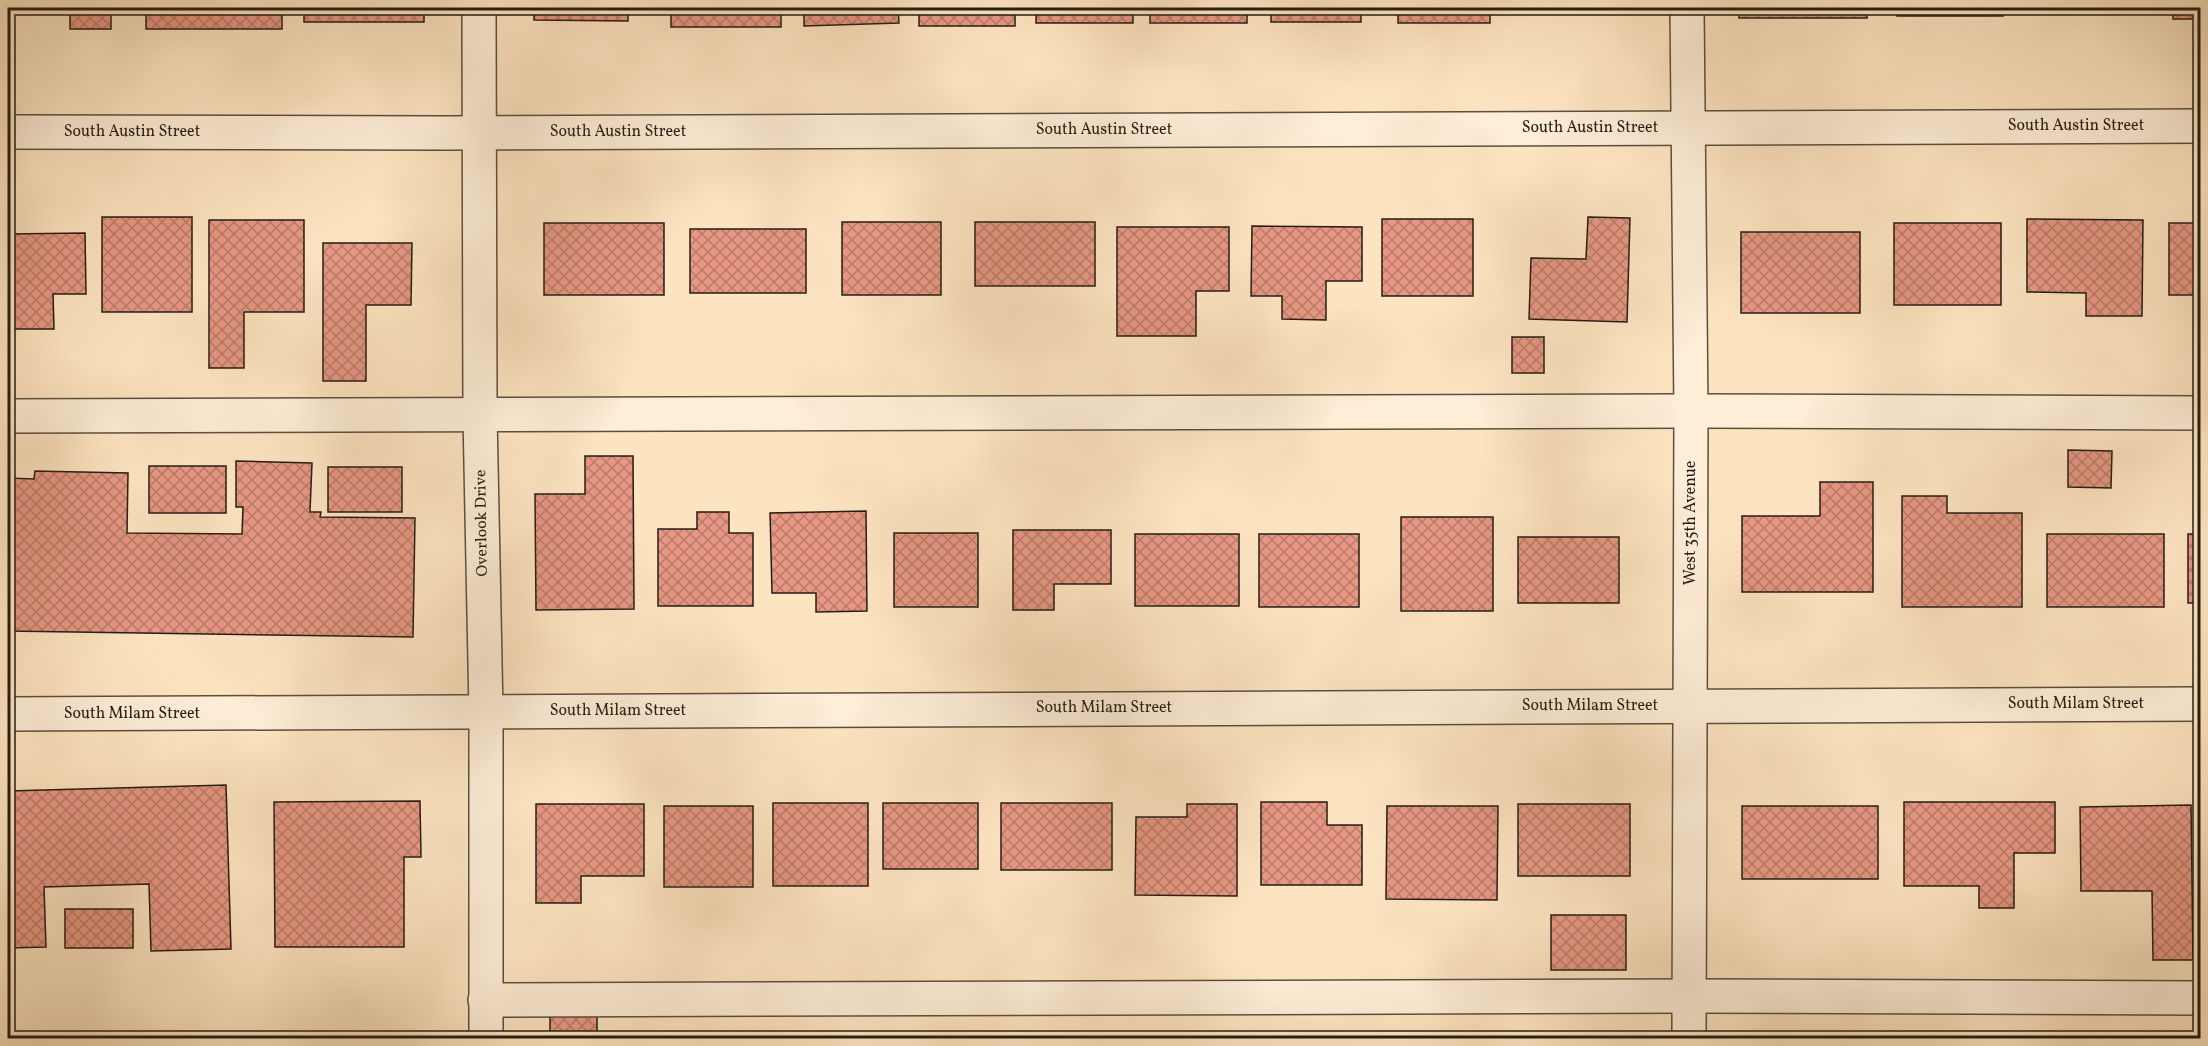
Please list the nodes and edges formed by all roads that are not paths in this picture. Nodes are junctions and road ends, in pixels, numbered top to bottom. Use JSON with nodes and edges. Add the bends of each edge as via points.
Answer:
{"nodes":[{"id":1,"x":479,"y":8,"type":"edge"},
{"id":2,"x":1687,"y":8,"type":"edge"},
{"id":3,"x":2200,"y":126,"type":"edge"},
{"id":4,"x":1689,"y":127,"type":"junction"},
{"id":5,"x":8,"y":132,"type":"edge"},
{"id":6,"x":480,"y":132,"type":"junction"},
{"id":7,"x":1691,"y":411,"type":"junction"},
{"id":8,"x":2200,"y":413,"type":"edge"},
{"id":9,"x":8,"y":416,"type":"edge"},
{"id":10,"x":480,"y":416,"type":"junction"},
{"id":11,"x":2200,"y":704,"type":"edge"},
{"id":12,"x":1691,"y":705,"type":"junction"},
{"id":13,"x":486,"y":712,"type":"junction"},
{"id":14,"x":8,"y":714,"type":"edge"},
{"id":15,"x":1689,"y":996,"type":"junction"},
{"id":16,"x":2200,"y":998,"type":"edge"},
{"id":17,"x":485,"y":1000,"type":"junction"},
{"id":18,"x":486,"y":1038,"type":"edge"},
{"id":19,"x":1689,"y":1038,"type":"edge"}],
"edges":[{"from":1,"to":6,"type":"street","name":"Overlook Drive"},
{"from":2,"to":4,"type":"street","name":"West 35th Avenue"},
{"from":3,"to":4,"type":"street","name":"South Austin Street"},
{"from":4,"to":6,"type":"street","name":"South Austin Street"},
{"from":4,"to":7,"type":"street","name":"West 35th Avenue"},
{"from":5,"to":6,"type":"street","name":"South Austin Street"},
{"from":6,"to":10,"type":"street","name":"Overlook Drive"},
{"from":7,"to":8,"type":"street"},
{"from":7,"to":10,"type":"street"},
{"from":7,"to":12,"type":"street","name":"West 35th Avenue"},
{"from":9,"to":10,"type":"street"},
{"from":10,"to":13,"type":"street","name":"Overlook Drive"},
{"from":11,"to":12,"type":"street","name":"South Milam Street"},
{"from":12,"to":13,"type":"street","name":"South Milam Street"},
{"from":12,"to":15,"type":"street","name":"West 35th Avenue"},
{"from":13,"to":14,"type":"street","name":"South Milam Street"},
{"from":13,"to":17,"type":"street","name":"Overlook Drive"},
{"from":15,"to":16,"type":"street"},
{"from":15,"to":17,"type":"street"},
{"from":15,"to":19,"type":"street","name":"West 35th Avenue"},
{"from":17,"to":18,"type":"street","name":"Overlook Drive"}]}
